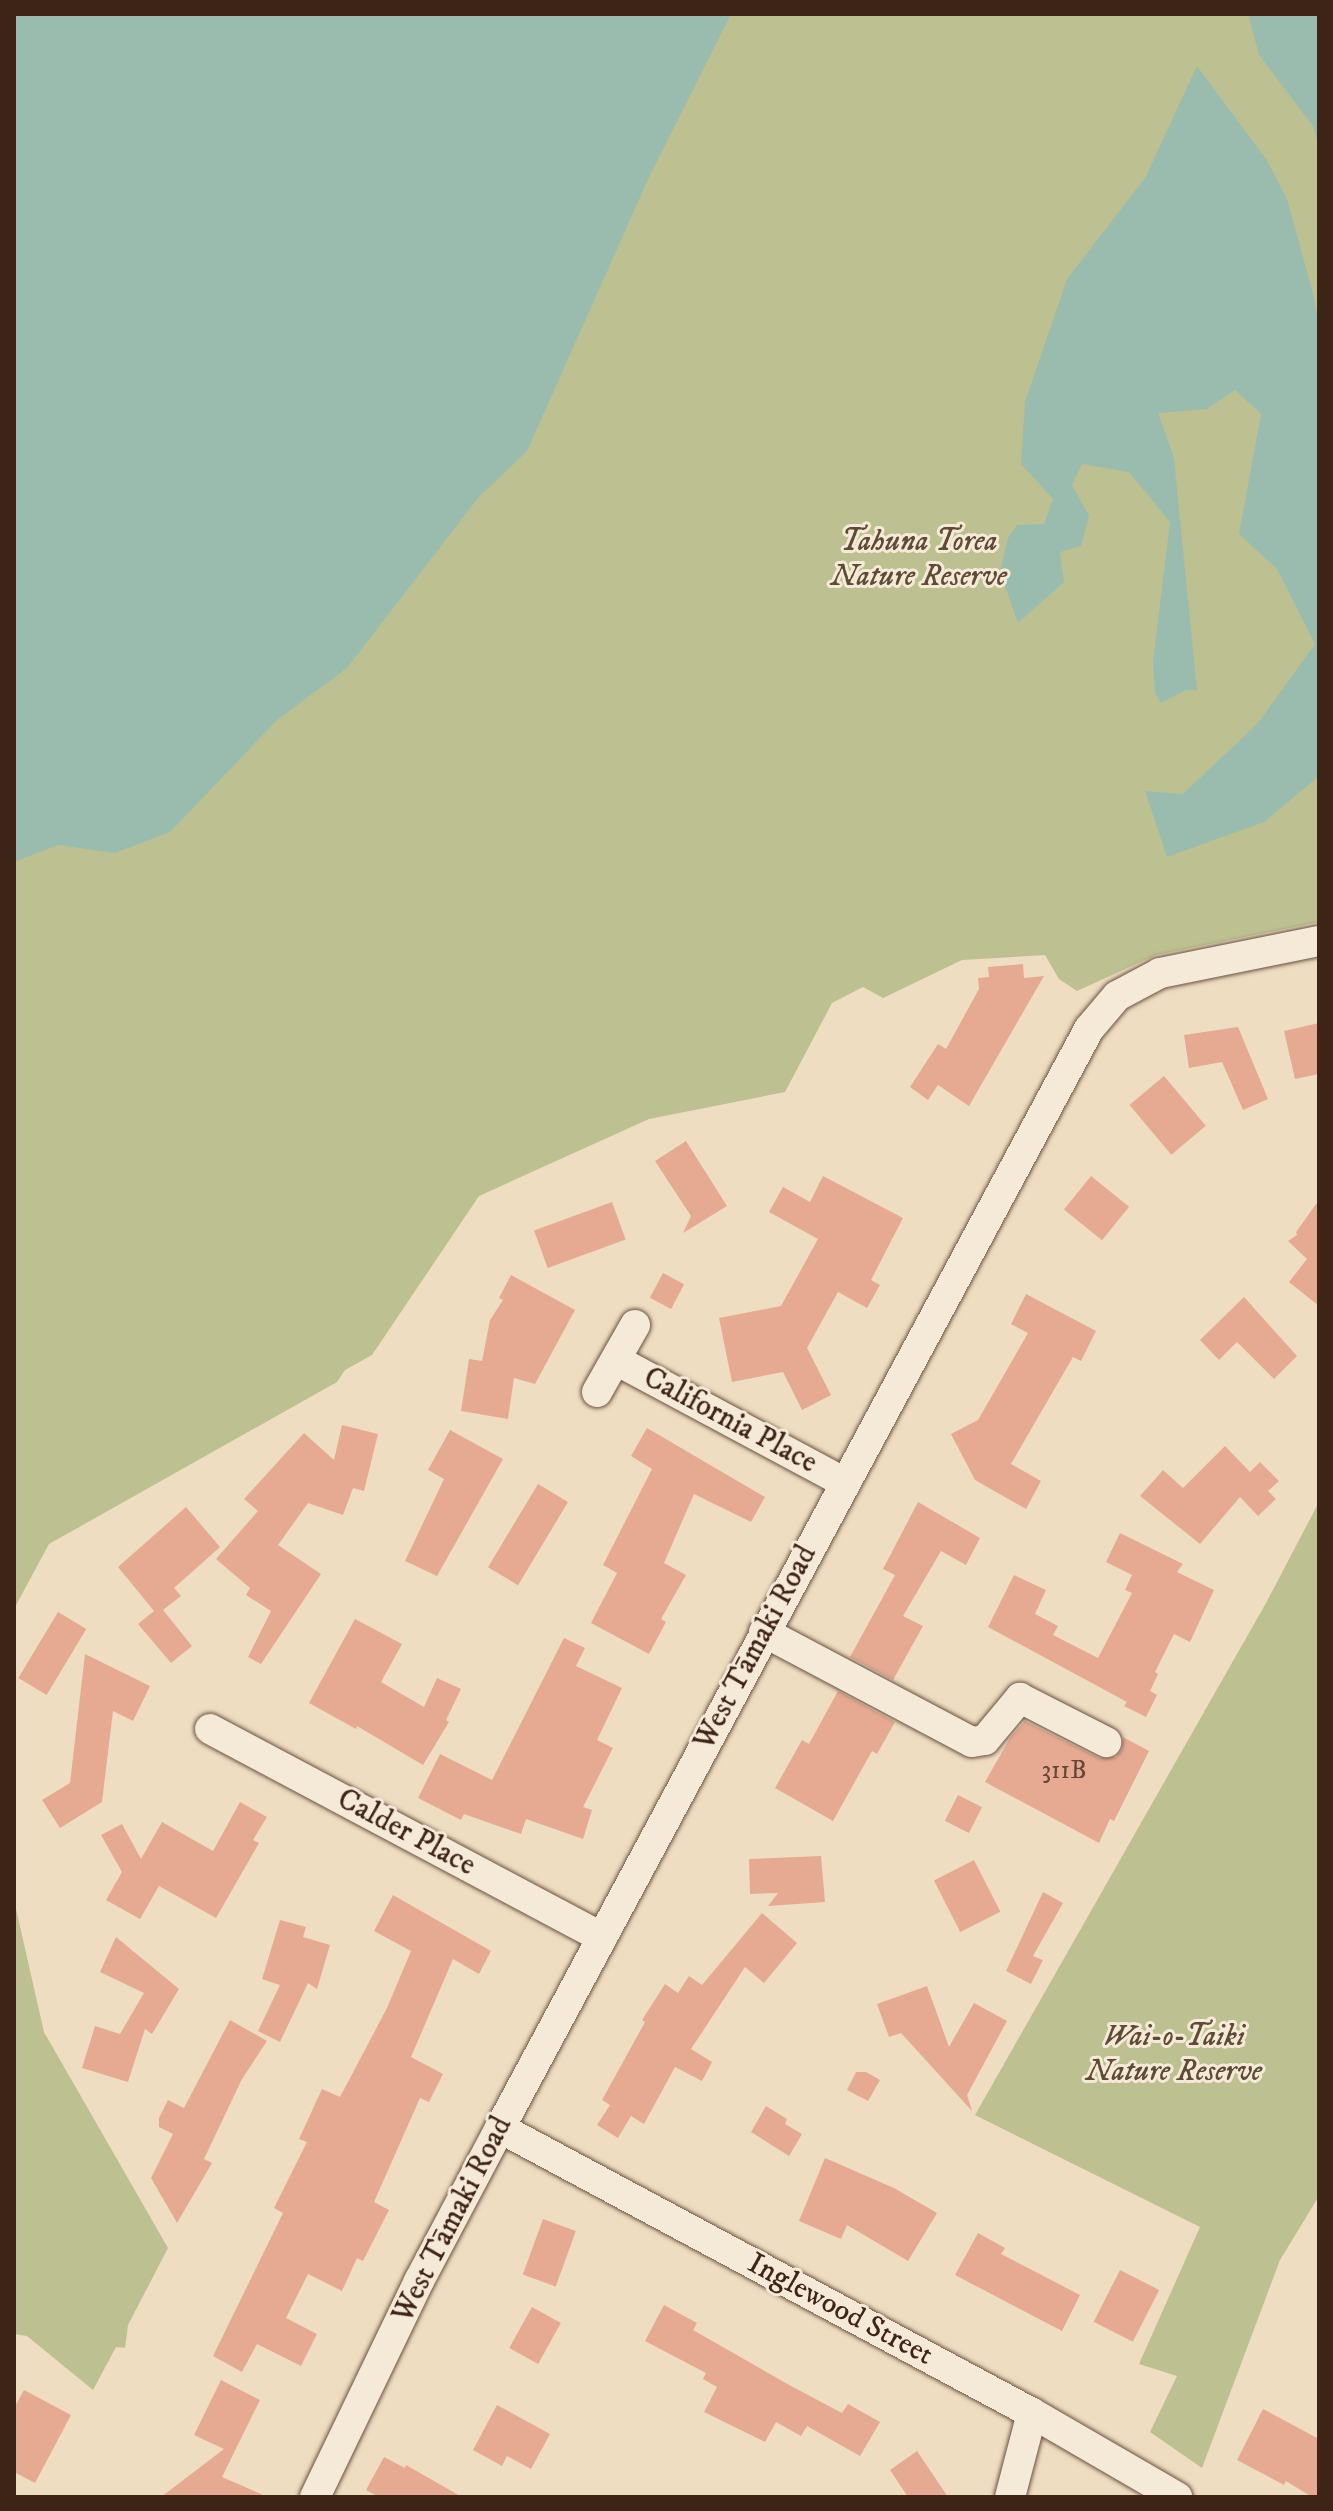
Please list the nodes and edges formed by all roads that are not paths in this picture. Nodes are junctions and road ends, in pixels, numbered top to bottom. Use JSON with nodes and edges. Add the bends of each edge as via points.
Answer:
{"nodes":[{"id":1,"x":1319,"y":941,"type":"edge"},
{"id":2,"x":635,"y":1325,"type":"dead end"},
{"id":3,"x":616,"y":1360,"type":"junction"},
{"id":4,"x":597,"y":1392,"type":"dead end"},
{"id":5,"x":844,"y":1482,"type":"junction"},
{"id":6,"x":764,"y":1632,"type":"junction"},
{"id":7,"x":210,"y":1729,"type":"dead end"},
{"id":8,"x":1106,"y":1742,"type":"dead end"},
{"id":9,"x":602,"y":1937,"type":"junction"},
{"id":10,"x":500,"y":2128,"type":"junction"},
{"id":11,"x":1032,"y":2413,"type":"junction"},
{"id":12,"x":315,"y":2497,"type":"edge"},
{"id":13,"x":1010,"y":2497,"type":"edge"},
{"id":14,"x":1177,"y":2497,"type":"edge"}],
"edges":[{"from":1,"to":5,"type":"street","name":"West Tāmaki Road","via":[[1160,973],[1135,983],[1103,1010]]},
{"from":2,"to":3,"type":"street","name":"California Place"},
{"from":3,"to":4,"type":"street","name":"California Place"},
{"from":3,"to":5,"type":"street","name":"California Place"},
{"from":5,"to":6,"type":"street","name":"West Tāmaki Road"},
{"from":6,"to":8,"type":"street","via":[[972,1742],[985,1740],[1020,1698]]},
{"from":6,"to":9,"type":"street","name":"West Tāmaki Road"},
{"from":7,"to":9,"type":"street","name":"Calder Place"},
{"from":9,"to":10,"type":"street","name":"West Tāmaki Road"},
{"from":10,"to":11,"type":"street","name":"Inglewood Street"},
{"from":10,"to":12,"type":"street","name":"West Tāmaki Road"},
{"from":11,"to":13,"type":"street"},
{"from":11,"to":14,"type":"street","name":"Inglewood Street"}]}
